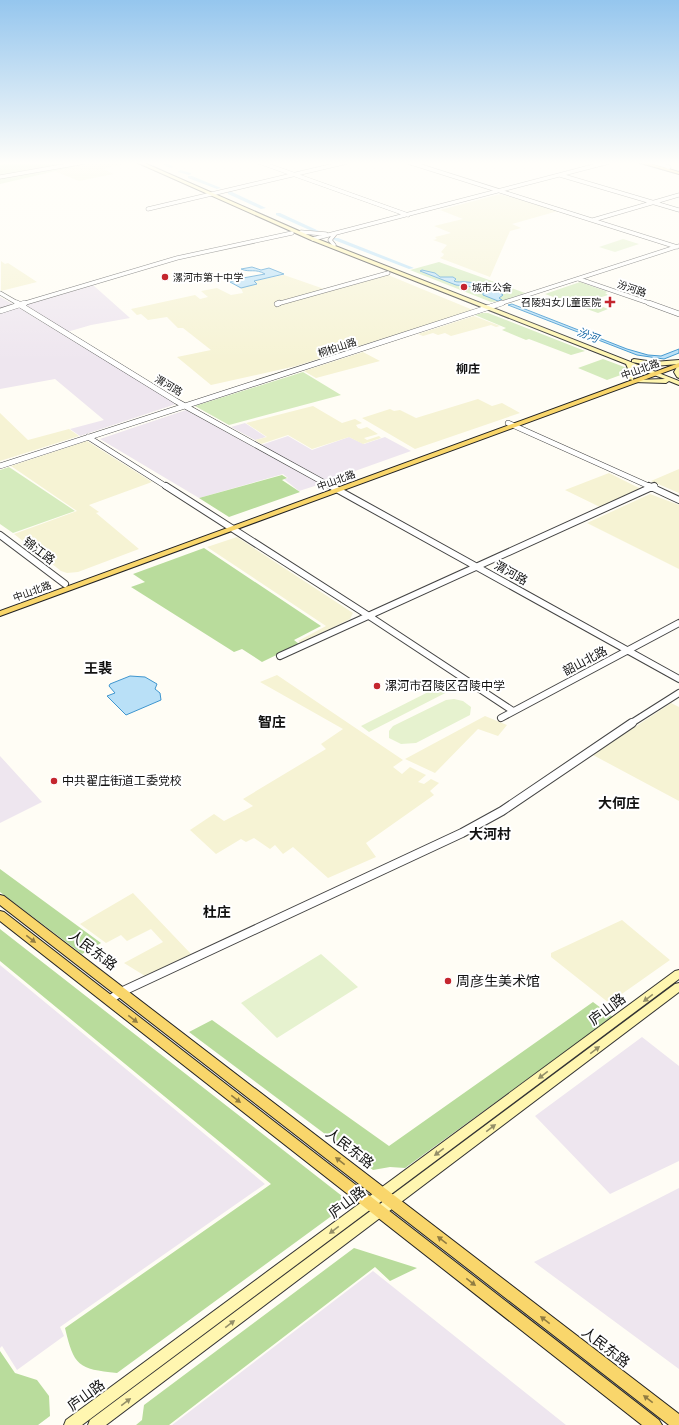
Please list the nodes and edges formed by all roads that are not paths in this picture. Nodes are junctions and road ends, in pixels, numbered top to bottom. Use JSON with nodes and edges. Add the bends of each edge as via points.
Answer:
{"nodes":[{"id":1,"x":293,"y":228,"type":"edge"},
{"id":2,"x":294,"y":228,"type":"edge"},
{"id":3,"x":354,"y":228,"type":"edge"},
{"id":4,"x":620,"y":228,"type":"edge"},
{"id":5,"x":301,"y":232,"type":"junction"},
{"id":6,"x":292,"y":233,"type":"dead end"},
{"id":7,"x":334,"y":234,"type":"junction"},
{"id":8,"x":316,"y":238,"type":"junction"},
{"id":9,"x":334,"y":245,"type":"junction"},
{"id":10,"x":678,"y":247,"type":"edge"},
{"id":11,"x":388,"y":272,"type":"dead end"},
{"id":12,"x":579,"y":279,"type":"junction"},
{"id":13,"x":0,"y":293,"type":"edge"},
{"id":14,"x":277,"y":304,"type":"dead end"},
{"id":15,"x":19,"y":305,"type":"junction"},
{"id":16,"x":491,"y":308,"type":"junction"},
{"id":17,"x":0,"y":311,"type":"edge"},
{"id":18,"x":679,"y":314,"type":"edge"},
{"id":19,"x":631,"y":362,"type":"junction"},
{"id":20,"x":679,"y":362,"type":"edge"},
{"id":21,"x":679,"y":367,"type":"edge"},
{"id":22,"x":656,"y":372,"type":"junction"},
{"id":23,"x":679,"y":376,"type":"edge"},
{"id":24,"x":679,"y":379,"type":"edge"},
{"id":25,"x":633,"y":380,"type":"junction"},
{"id":26,"x":679,"y":383,"type":"edge"},
{"id":27,"x":184,"y":405,"type":"junction"},
{"id":28,"x":513,"y":423,"type":"junction"},
{"id":29,"x":88,"y":437,"type":"junction"},
{"id":30,"x":0,"y":466,"type":"edge"},
{"id":31,"x":653,"y":487,"type":"junction"},
{"id":32,"x":338,"y":489,"type":"junction"},
{"id":33,"x":679,"y":497,"type":"edge"},
{"id":34,"x":679,"y":500,"type":"edge"},
{"id":35,"x":230,"y":527,"type":"junction"},
{"id":36,"x":0,"y":535,"type":"edge"},
{"id":37,"x":479,"y":566,"type":"junction"},
{"id":38,"x":65,"y":584,"type":"junction"},
{"id":39,"x":0,"y":608,"type":"edge"},
{"id":40,"x":0,"y":614,"type":"edge"},
{"id":41,"x":369,"y":616,"type":"junction"},
{"id":42,"x":679,"y":623,"type":"edge"},
{"id":43,"x":630,"y":650,"type":"junction"},
{"id":44,"x":280,"y":656,"type":"dead end"},
{"id":45,"x":679,"y":674,"type":"edge"},
{"id":46,"x":679,"y":679,"type":"edge"},
{"id":47,"x":679,"y":694,"type":"edge"},
{"id":48,"x":513,"y":711,"type":"junction"},
{"id":49,"x":501,"y":718,"type":"dead end"},
{"id":50,"x":0,"y":899,"type":"edge"},
{"id":51,"x":0,"y":915,"type":"edge"},
{"id":52,"x":679,"y":974,"type":"edge"},
{"id":53,"x":679,"y":987,"type":"edge"},
{"id":54,"x":121,"y":992,"type":"junction"},
{"id":55,"x":109,"y":1000,"type":"junction"},
{"id":56,"x":383,"y":1194,"type":"junction"},
{"id":57,"x":393,"y":1202,"type":"junction"},
{"id":58,"x":376,"y":1207,"type":"junction"},
{"id":59,"x":88,"y":1413,"type":"junction"},
{"id":60,"x":679,"y":1423,"type":"edge"},
{"id":61,"x":71,"y":1425,"type":"edge"},
{"id":62,"x":95,"y":1425,"type":"edge"},
{"id":63,"x":654,"y":1425,"type":"edge"}],
"edges":[{"from":1,"to":5,"type":"main road"},
{"from":2,"to":8,"type":"main road"},
{"from":3,"to":7,"type":"street"},
{"from":4,"to":10,"type":"street"},
{"from":5,"to":7,"type":"street"},
{"from":5,"to":8,"type":"main road"},
{"from":6,"to":15,"type":"street","via":[[177,258]]},
{"from":7,"to":8,"type":"street"},
{"from":7,"to":9,"type":"street","via":[[330,240]]},
{"from":8,"to":9,"type":"main road"},
{"from":8,"to":16,"type":"main road"},
{"from":9,"to":16,"type":"main road"},
{"from":10,"to":12,"type":"street","name":"桐柏山路"},
{"from":11,"to":14,"type":"street"},
{"from":12,"to":16,"type":"street","name":"桐柏山路"},
{"from":12,"to":18,"type":"street","name":"汾河路"},
{"from":13,"to":15,"type":"street","name":"渭河路"},
{"from":15,"to":17,"type":"street"},
{"from":15,"to":27,"type":"street","name":"渭河路"},
{"from":16,"to":19,"type":"main road"},
{"from":16,"to":27,"type":"street","name":"桐柏山路"},
{"from":19,"to":20,"type":"main road"},
{"from":19,"to":22,"type":"main road"},
{"from":19,"to":25,"type":"main road"},
{"from":20,"to":22,"type":"main road","name":"中山北路"},
{"from":21,"to":22,"type":"main road","name":"中山北路"},
{"from":21,"to":23,"type":"main road"},
{"from":22,"to":24,"type":"main road"},
{"from":22,"to":25,"type":"main road","name":"中山北路"},
{"from":22,"to":26,"type":"main road"},
{"from":25,"to":26,"type":"main road"},
{"from":25,"to":28,"type":"main road","name":"中山北路"},
{"from":27,"to":29,"type":"street","name":"桐柏山路"},
{"from":27,"to":32,"type":"street","name":"渭河路"},
{"from":28,"to":31,"type":"street"},
{"from":28,"to":32,"type":"main road","name":"中山北路"},
{"from":28,"to":32,"type":"main road","name":"中山北路"},
{"from":29,"to":30,"type":"street","name":"桐柏山路"},
{"from":29,"to":35,"type":"street"},
{"from":31,"to":33,"type":"street"},
{"from":31,"to":34,"type":"street"},
{"from":31,"to":37,"type":"street"},
{"from":32,"to":35,"type":"main road","name":"中山北路"},
{"from":32,"to":37,"type":"street","name":"渭河路"},
{"from":35,"to":38,"type":"main road","name":"中山北路"},
{"from":35,"to":40,"type":"main road","name":"中山北路"},
{"from":35,"to":41,"type":"street"},
{"from":36,"to":38,"type":"street","name":"锦江路"},
{"from":37,"to":41,"type":"street"},
{"from":37,"to":43,"type":"street","name":"渭河路"},
{"from":38,"to":39,"type":"main road","name":"中山北路"},
{"from":41,"to":44,"type":"street"},
{"from":41,"to":48,"type":"street"},
{"from":42,"to":43,"type":"street","name":"韶山北路"},
{"from":43,"to":45,"type":"street","name":"渭河路"},
{"from":43,"to":46,"type":"street","name":"渭河路"},
{"from":43,"to":48,"type":"street","name":"韶山北路"},
{"from":47,"to":54,"type":"street","via":[[605,740],[502,810],[460,833]]},
{"from":48,"to":49,"type":"street","name":"韶山北路"},
{"from":50,"to":54,"type":"main road","name":"人民东路"},
{"from":51,"to":55,"type":"main road","one_way":true},
{"from":52,"to":56,"type":"main road","name":"庐山路","one_way":true},
{"from":57,"to":53,"type":"main road","name":"庐山路","one_way":true},
{"from":54,"to":55,"type":"street"},
{"from":56,"to":54,"type":"main road","name":"人民东路","one_way":true},
{"from":55,"to":58,"type":"main road","one_way":true},
{"from":56,"to":57,"type":"main road","name":"人民东路"},
{"from":56,"to":58,"type":"main road","name":"庐山路"},
{"from":57,"to":58,"type":"main road","name":"庐山路"},
{"from":60,"to":57,"type":"main road","name":"人民东路","one_way":true},
{"from":58,"to":59,"type":"main road","name":"庐山路","one_way":true},
{"from":62,"to":58,"type":"main road","name":"庐山路","one_way":true},
{"from":58,"to":63,"type":"main road","one_way":true},
{"from":59,"to":61,"type":"main road","name":"庐山路"},
{"from":59,"to":62,"type":"main road"}]}
